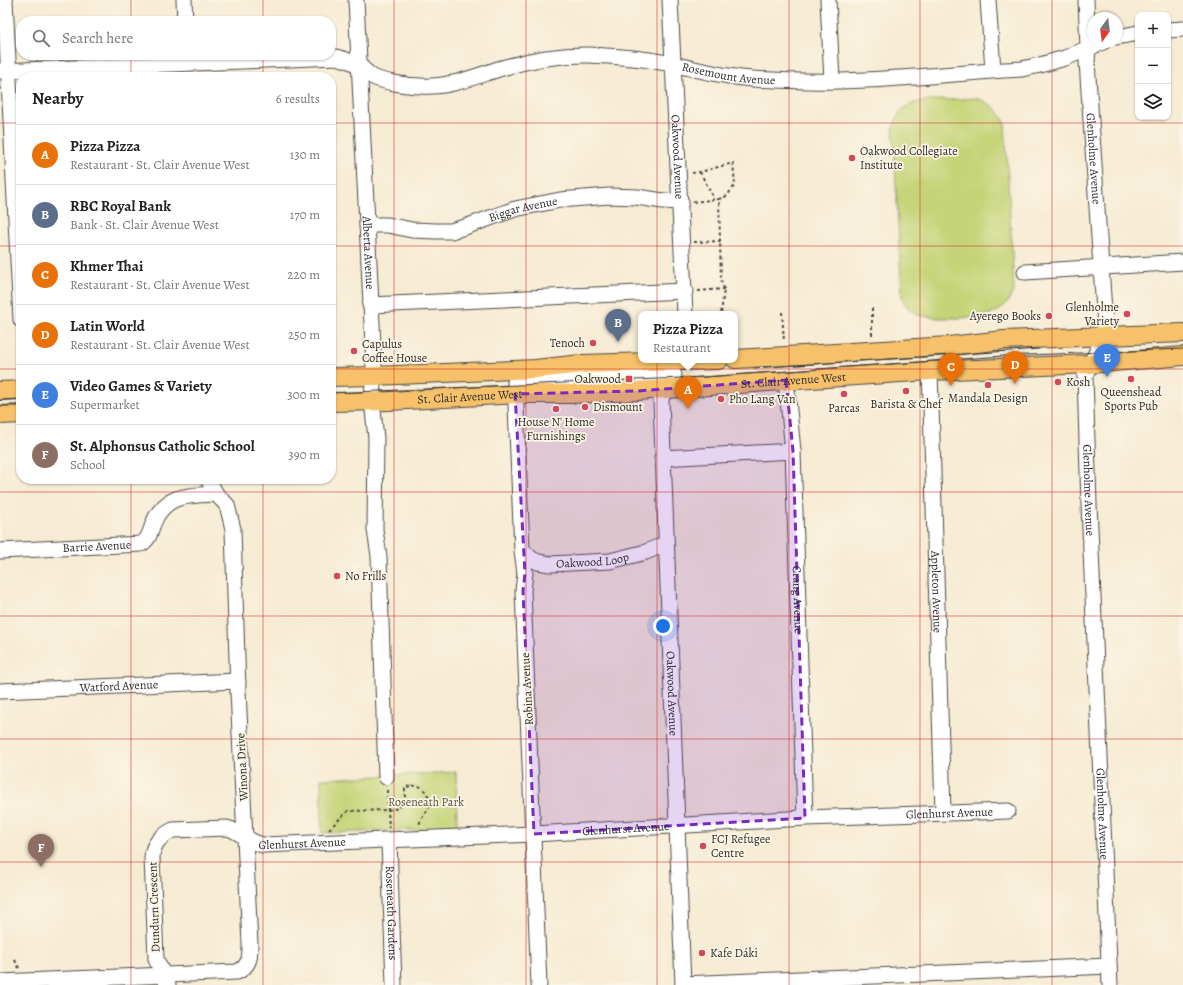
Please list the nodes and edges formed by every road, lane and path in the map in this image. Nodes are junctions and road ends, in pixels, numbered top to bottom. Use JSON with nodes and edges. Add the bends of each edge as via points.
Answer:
{"nodes":[{"id":1,"x":5,"y":0,"type":"edge"},
{"id":2,"x":184,"y":0,"type":"edge"},
{"id":3,"x":356,"y":0,"type":"edge"},
{"id":4,"x":670,"y":0,"type":"edge"},
{"id":5,"x":828,"y":0,"type":"edge"},
{"id":6,"x":988,"y":0,"type":"edge"},
{"id":7,"x":1086,"y":0,"type":"edge"},
{"id":8,"x":185,"y":16,"type":"edge"},
{"id":9,"x":1087,"y":24,"type":"edge"},
{"id":10,"x":1183,"y":29,"type":"edge"},
{"id":11,"x":1171,"y":30,"type":"edge"},
{"id":12,"x":1135,"y":34,"type":"edge"},
{"id":13,"x":1123,"y":36,"type":"edge"},
{"id":14,"x":1088,"y":48,"type":"joint"},
{"id":15,"x":336,"y":57,"type":"edge"},
{"id":16,"x":280,"y":60,"type":"edge"},
{"id":17,"x":187,"y":65,"type":"edge"},
{"id":18,"x":673,"y":65,"type":"junction"},
{"id":19,"x":359,"y":66,"type":"junction"},
{"id":20,"x":4,"y":70,"type":"edge"},
{"id":21,"x":993,"y":70,"type":"junction"},
{"id":22,"x":832,"y":81,"type":"junction"},
{"id":23,"x":700,"y":172,"type":"junction"},
{"id":24,"x":689,"y":173,"type":"dead end"},
{"id":25,"x":714,"y":199,"type":"junction"},
{"id":26,"x":719,"y":199,"type":"junction"},
{"id":27,"x":686,"y":202,"type":"junction"},
{"id":28,"x":367,"y":225,"type":"junction"},
{"id":29,"x":694,"y":242,"type":"dead end"},
{"id":30,"x":720,"y":242,"type":"junction"},
{"id":31,"x":16,"y":246,"type":"edge"},
{"id":32,"x":1183,"y":262,"type":"edge"},
{"id":33,"x":1102,"y":267,"type":"junction"},
{"id":34,"x":1025,"y":272,"type":"dead end"},
{"id":35,"x":724,"y":289,"type":"junction"},
{"id":36,"x":690,"y":291,"type":"junction"},
{"id":37,"x":370,"y":305,"type":"junction"},
{"id":38,"x":872,"y":308,"type":"dead end"},
{"id":39,"x":686,"y":311,"type":"edge"},
{"id":40,"x":721,"y":311,"type":"edge"},
{"id":41,"x":782,"y":312,"type":"dead end"},
{"id":42,"x":1183,"y":333,"type":"edge"},
{"id":43,"x":1104,"y":336,"type":"junction"},
{"id":44,"x":872,"y":342,"type":"dead end"},
{"id":45,"x":784,"y":347,"type":"dead end"},
{"id":46,"x":1183,"y":356,"type":"edge"},
{"id":47,"x":738,"y":359,"type":"edge"},
{"id":48,"x":707,"y":363,"type":"edge"},
{"id":49,"x":1090,"y":364,"type":"junction"},
{"id":50,"x":676,"y":371,"type":"edge"},
{"id":51,"x":930,"y":371,"type":"junction"},
{"id":52,"x":374,"y":376,"type":"junction"},
{"id":53,"x":336,"y":377,"type":"edge"},
{"id":54,"x":786,"y":380,"type":"junction"},
{"id":55,"x":16,"y":390,"type":"edge"},
{"id":56,"x":0,"y":391,"type":"edge"},
{"id":57,"x":515,"y":394,"type":"junction"},
{"id":58,"x":372,"y":401,"type":"junction"},
{"id":59,"x":336,"y":402,"type":"edge"},
{"id":60,"x":16,"y":414,"type":"edge"},
{"id":61,"x":0,"y":415,"type":"edge"},
{"id":62,"x":793,"y":451,"type":"junction"},
{"id":63,"x":662,"y":458,"type":"junction"},
{"id":64,"x":211,"y":484,"type":"edge"},
{"id":65,"x":216,"y":494,"type":"junction"},
{"id":66,"x":665,"y":544,"type":"junction"},
{"id":67,"x":522,"y":550,"type":"junction"},
{"id":68,"x":0,"y":551,"type":"edge"},
{"id":69,"x":238,"y":681,"type":"junction"},
{"id":70,"x":0,"y":690,"type":"edge"},
{"id":71,"x":386,"y":777,"type":"joint"},
{"id":72,"x":388,"y":810,"type":"junction"},
{"id":73,"x":1008,"y":811,"type":"dead end"},
{"id":74,"x":943,"y":812,"type":"junction"},
{"id":75,"x":805,"y":818,"type":"junction"},
{"id":76,"x":676,"y":826,"type":"junction"},
{"id":77,"x":327,"y":830,"type":"dead end"},
{"id":78,"x":418,"y":831,"type":"dead end"},
{"id":79,"x":534,"y":834,"type":"junction"},
{"id":80,"x":246,"y":837,"type":"junction"},
{"id":81,"x":389,"y":837,"type":"junction"},
{"id":82,"x":15,"y":960,"type":"dead end"},
{"id":83,"x":1109,"y":966,"type":"junction"},
{"id":84,"x":21,"y":973,"type":"dead end"},
{"id":85,"x":166,"y":980,"type":"edge"},
{"id":86,"x":0,"y":982,"type":"edge"},
{"id":87,"x":683,"y":984,"type":"edge"},
{"id":88,"x":394,"y":985,"type":"edge"},
{"id":89,"x":539,"y":985,"type":"edge"},
{"id":90,"x":1110,"y":985,"type":"edge"}],
"edges":[{"from":1,"to":20,"type":"street"},
{"from":2,"to":8,"type":"street"},
{"from":3,"to":19,"type":"street","name":"Alberta Avenue"},
{"from":4,"to":18,"type":"street","name":"Oakwood Avenue"},
{"from":5,"to":22,"type":"street"},
{"from":6,"to":21,"type":"street"},
{"from":7,"to":9,"type":"street","name":"Glenholme Avenue"},
{"from":10,"to":11,"type":"street"},
{"from":12,"to":13,"type":"street"},
{"from":14,"to":21,"type":"street","name":"Rosemount Avenue","via":[[1040,66]]},
{"from":14,"to":33,"type":"street","name":"Glenholme Avenue"},
{"from":15,"to":19,"type":"street","name":"Rosemount Avenue"},
{"from":16,"to":17,"type":"street","name":"Rosemount Avenue"},
{"from":17,"to":20,"type":"street","name":"Rosemount Avenue"},
{"from":18,"to":19,"type":"street","name":"Rosemount Avenue","via":[[629,58],[561,56],[502,68],[454,83],[421,87],[375,78]]},
{"from":18,"to":22,"type":"street","name":"Rosemount Avenue","via":[[751,79]]},
{"from":18,"to":27,"type":"street","name":"Oakwood Avenue"},
{"from":19,"to":28,"type":"street","name":"Alberta Avenue"},
{"from":20,"to":31,"type":"street"},
{"from":21,"to":22,"type":"street","name":"Rosemount Avenue"},
{"from":23,"to":24,"type":"path"},
{"from":23,"to":25,"type":"path"},
{"from":23,"to":26,"type":"path","via":[[733,163],[735,185],[727,196]]},
{"from":25,"to":26,"type":"path"},
{"from":25,"to":27,"type":"path"},
{"from":26,"to":30,"type":"path"},
{"from":27,"to":28,"type":"street","name":"Biggar Avenue","via":[[609,196],[560,200],[515,209],[451,231],[436,232],[388,225]]},
{"from":27,"to":36,"type":"street","name":"Oakwood Avenue"},
{"from":28,"to":37,"type":"street","name":"Alberta Avenue"},
{"from":29,"to":30,"type":"path"},
{"from":30,"to":35,"type":"path","via":[[721,280]]},
{"from":32,"to":33,"type":"street"},
{"from":33,"to":34,"type":"street"},
{"from":33,"to":43,"type":"street","name":"Glenholme Avenue"},
{"from":35,"to":36,"type":"path"},
{"from":35,"to":40,"type":"path"},
{"from":36,"to":37,"type":"street"},
{"from":36,"to":39,"type":"street","name":"Oakwood Avenue"},
{"from":37,"to":52,"type":"street","name":"Alberta Avenue"},
{"from":38,"to":44,"type":"path"},
{"from":41,"to":45,"type":"path"},
{"from":42,"to":43,"type":"main road","name":"St. Clair Avenue West"},
{"from":43,"to":47,"type":"main road","name":"St. Clair Avenue West","via":[[1004,340],[948,346]]},
{"from":43,"to":49,"type":"street","name":"Glenholme Avenue"},
{"from":46,"to":49,"type":"main road","name":"St. Clair Avenue West"},
{"from":48,"to":50,"type":"main road","name":"St. Clair Avenue West"},
{"from":49,"to":51,"type":"main road","name":"St. Clair Avenue West"},
{"from":49,"to":83,"type":"street","name":"Glenholme Avenue","via":[[1085,376],[1089,505]]},
{"from":50,"to":52,"type":"main road","name":"St. Clair Avenue West","via":[[582,364],[535,369]]},
{"from":50,"to":54,"type":"main road","name":"St. Clair Avenue West"},
{"from":50,"to":57,"type":"main road","name":"St. Clair Avenue West","via":[[637,391]]},
{"from":50,"to":63,"type":"street","name":"Oakwood Avenue","via":[[660,400]]},
{"from":51,"to":54,"type":"main road","name":"St. Clair Avenue West"},
{"from":51,"to":74,"type":"street","name":"Appleton Avenue"},
{"from":52,"to":53,"type":"main road","name":"St. Clair Avenue West"},
{"from":52,"to":58,"type":"street","name":"Alberta Avenue"},
{"from":54,"to":62,"type":"street","name":"Crang Avenue"},
{"from":55,"to":56,"type":"main road"},
{"from":57,"to":58,"type":"main road","name":"St. Clair Avenue West"},
{"from":57,"to":67,"type":"street","name":"Robina Avenue"},
{"from":58,"to":59,"type":"main road","name":"St. Clair Avenue West"},
{"from":58,"to":71,"type":"street","name":"Alberta Avenue","via":[[376,438],[375,530],[379,556]]},
{"from":60,"to":61,"type":"main road"},
{"from":62,"to":63,"type":"street"},
{"from":62,"to":75,"type":"street","name":"Crang Avenue"},
{"from":63,"to":66,"type":"street","name":"Oakwood Avenue"},
{"from":64,"to":65,"type":"street","name":"Winona Drive"},
{"from":65,"to":68,"type":"street","name":"Barrie Avenue","via":[[180,498],[170,502],[160,510],[149,536],[141,544]]},
{"from":65,"to":69,"type":"street","name":"Winona Drive","via":[[227,506],[233,529]]},
{"from":66,"to":67,"type":"street","name":"Oakwood Loop","via":[[646,552],[610,561],[550,564],[532,559]]},
{"from":66,"to":76,"type":"street","name":"Oakwood Avenue"},
{"from":67,"to":79,"type":"street","name":"Robina Avenue","via":[[525,573],[523,591]]},
{"from":69,"to":70,"type":"street","name":"Watford Avenue"},
{"from":69,"to":80,"type":"street","name":"Winona Drive"},
{"from":71,"to":72,"type":"path"},
{"from":72,"to":77,"type":"path","via":[[348,812]]},
{"from":72,"to":78,"type":"path","via":[[399,808],[403,804],[405,787],[421,786],[430,804],[419,823]]},
{"from":72,"to":81,"type":"path"},
{"from":73,"to":74,"type":"street","name":"Glenhurst Avenue"},
{"from":74,"to":75,"type":"street","name":"Glenhurst Avenue"},
{"from":75,"to":76,"type":"street","name":"Glenhurst Avenue"},
{"from":76,"to":79,"type":"street","name":"Glenhurst Avenue"},
{"from":76,"to":87,"type":"street","name":"Oakwood Avenue"},
{"from":79,"to":81,"type":"street","name":"Glenhurst Avenue"},
{"from":79,"to":89,"type":"street","name":"Robina Avenue"},
{"from":80,"to":81,"type":"street","name":"Glenhurst Avenue","via":[[263,845]]},
{"from":80,"to":85,"type":"street","name":"Winona Drive","via":[[250,956],[246,965],[237,972]]},
{"from":80,"to":85,"type":"street","name":"Dundurn Crescent","via":[[227,828],[174,830],[156,842],[152,857],[156,959]]},
{"from":81,"to":88,"type":"street","name":"Roseneath Gardens"},
{"from":82,"to":84,"type":"path"},
{"from":83,"to":87,"type":"street"},
{"from":83,"to":90,"type":"street","name":"Glenholme Avenue"},
{"from":85,"to":86,"type":"street"}]}
